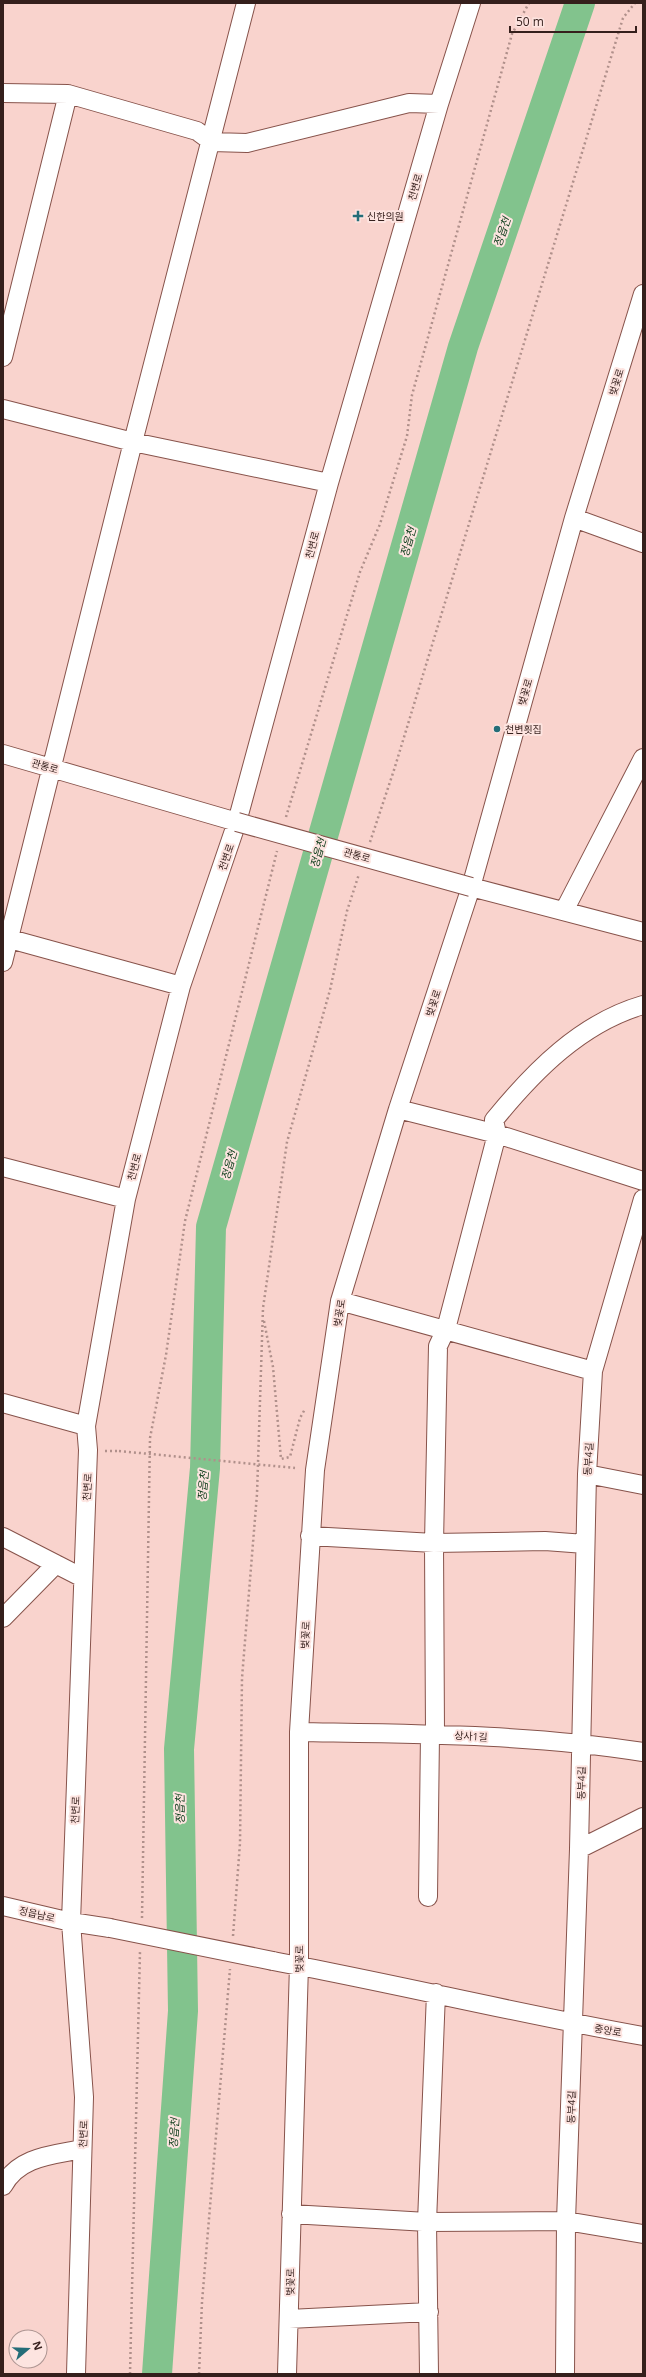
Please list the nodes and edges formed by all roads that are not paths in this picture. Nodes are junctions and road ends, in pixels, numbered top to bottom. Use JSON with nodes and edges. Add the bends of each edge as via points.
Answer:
{"nodes":[{"id":1,"x":246,"y":3,"type":"edge"},
{"id":2,"x":471,"y":3,"type":"edge"},
{"id":3,"x":3,"y":93,"type":"edge"},
{"id":4,"x":68,"y":94,"type":"junction"},
{"id":5,"x":439,"y":104,"type":"junction"},
{"id":6,"x":212,"y":142,"type":"junction"},
{"id":7,"x":643,"y":294,"type":"edge"},
{"id":8,"x":3,"y":357,"type":"edge"},
{"id":9,"x":3,"y":409,"type":"edge"},
{"id":10,"x":133,"y":442,"type":"junction"},
{"id":11,"x":329,"y":483,"type":"junction"},
{"id":12,"x":574,"y":518,"type":"junction"},
{"id":13,"x":643,"y":543,"type":"edge"},
{"id":14,"x":3,"y":754,"type":"edge"},
{"id":15,"x":643,"y":758,"type":"edge"},
{"id":16,"x":51,"y":768,"type":"junction"},
{"id":17,"x":637,"y":786,"type":"edge"},
{"id":18,"x":237,"y":822,"type":"junction"},
{"id":19,"x":470,"y":887,"type":"junction"},
{"id":20,"x":564,"y":911,"type":"junction"},
{"id":21,"x":643,"y":932,"type":"edge"},
{"id":22,"x":10,"y":939,"type":"junction"},
{"id":23,"x":3,"y":962,"type":"edge"},
{"id":24,"x":181,"y":986,"type":"junction"},
{"id":25,"x":643,"y":1005,"type":"edge"},
{"id":26,"x":398,"y":1109,"type":"junction"},
{"id":27,"x":497,"y":1134,"type":"junction"},
{"id":28,"x":3,"y":1167,"type":"edge"},
{"id":29,"x":643,"y":1182,"type":"edge"},
{"id":30,"x":126,"y":1199,"type":"junction"},
{"id":31,"x":643,"y":1199,"type":"edge"},
{"id":32,"x":639,"y":1226,"type":"edge"},
{"id":33,"x":340,"y":1302,"type":"junction"},
{"id":34,"x":446,"y":1329,"type":"junction"},
{"id":35,"x":593,"y":1371,"type":"junction"},
{"id":36,"x":3,"y":1403,"type":"edge"},
{"id":37,"x":86,"y":1426,"type":"junction"},
{"id":38,"x":587,"y":1474,"type":"junction"},
{"id":39,"x":643,"y":1485,"type":"edge"},
{"id":40,"x":310,"y":1536,"type":"junction"},
{"id":41,"x":3,"y":1537,"type":"edge"},
{"id":42,"x":434,"y":1543,"type":"junction"},
{"id":43,"x":585,"y":1544,"type":"junction"},
{"id":44,"x":56,"y":1564,"type":"junction"},
{"id":45,"x":82,"y":1578,"type":"junction"},
{"id":46,"x":3,"y":1618,"type":"edge"},
{"id":47,"x":299,"y":1732,"type":"junction"},
{"id":48,"x":432,"y":1734,"type":"junction"},
{"id":49,"x":581,"y":1742,"type":"junction"},
{"id":50,"x":643,"y":1752,"type":"edge"},
{"id":51,"x":643,"y":1817,"type":"edge"},
{"id":52,"x":579,"y":1849,"type":"junction"},
{"id":53,"x":428,"y":1897,"type":"dead end"},
{"id":54,"x":3,"y":1906,"type":"edge"},
{"id":55,"x":71,"y":1922,"type":"junction"},
{"id":56,"x":299,"y":1966,"type":"junction"},
{"id":57,"x":436,"y":1993,"type":"junction"},
{"id":58,"x":574,"y":2024,"type":"junction"},
{"id":59,"x":643,"y":2036,"type":"edge"},
{"id":60,"x":82,"y":2149,"type":"junction"},
{"id":61,"x":3,"y":2186,"type":"edge"},
{"id":62,"x":291,"y":2214,"type":"junction"},
{"id":63,"x":427,"y":2222,"type":"junction"},
{"id":64,"x":566,"y":2222,"type":"junction"},
{"id":65,"x":643,"y":2234,"type":"edge"},
{"id":66,"x":429,"y":2312,"type":"junction"},
{"id":67,"x":289,"y":2319,"type":"junction"},
{"id":68,"x":76,"y":2374,"type":"edge"},
{"id":69,"x":287,"y":2374,"type":"edge"},
{"id":70,"x":429,"y":2374,"type":"edge"},
{"id":71,"x":565,"y":2374,"type":"edge"}],
"edges":[{"from":1,"to":6,"type":"street"},
{"from":2,"to":5,"type":"street","name":"천변로"},
{"from":3,"to":4,"type":"street"},
{"from":4,"to":6,"type":"street","via":[[197,131]]},
{"from":4,"to":8,"type":"street"},
{"from":5,"to":6,"type":"street","via":[[409,103],[247,143]]},
{"from":5,"to":11,"type":"street","name":"천변로"},
{"from":6,"to":10,"type":"street"},
{"from":7,"to":12,"type":"street","name":"벚꽃로"},
{"from":9,"to":10,"type":"street"},
{"from":10,"to":11,"type":"street"},
{"from":10,"to":16,"type":"street"},
{"from":11,"to":18,"type":"street","name":"천변로"},
{"from":12,"to":13,"type":"street"},
{"from":12,"to":19,"type":"street","name":"벚꽃로"},
{"from":14,"to":16,"type":"street","name":"관통로"},
{"from":15,"to":17,"type":"street"},
{"from":16,"to":18,"type":"street","name":"관통로"},
{"from":16,"to":22,"type":"street"},
{"from":17,"to":20,"type":"street"},
{"from":18,"to":19,"type":"street","name":"관통로","bridge":true},
{"from":18,"to":24,"type":"street","name":"천변로"},
{"from":19,"to":20,"type":"street","name":"관통로"},
{"from":19,"to":26,"type":"street","name":"벚꽃로"},
{"from":20,"to":21,"type":"street","name":"관통로"},
{"from":22,"to":23,"type":"street"},
{"from":22,"to":24,"type":"street"},
{"from":24,"to":30,"type":"street","name":"천변로"},
{"from":25,"to":27,"type":"street","via":[[622,1011],[556,1052],[517,1091],[494,1120]]},
{"from":26,"to":27,"type":"street"},
{"from":26,"to":33,"type":"street","name":"벚꽃로"},
{"from":27,"to":29,"type":"street"},
{"from":27,"to":34,"type":"street"},
{"from":28,"to":30,"type":"street"},
{"from":30,"to":37,"type":"street","name":"천변로"},
{"from":31,"to":32,"type":"street","name":"동부4길"},
{"from":32,"to":35,"type":"street","name":"동부4길"},
{"from":33,"to":34,"type":"street"},
{"from":33,"to":40,"type":"street","name":"벚꽃로","via":[[315,1470]]},
{"from":34,"to":35,"type":"street"},
{"from":34,"to":42,"type":"street","via":[[438,1346]]},
{"from":35,"to":38,"type":"street","name":"동부4길"},
{"from":36,"to":37,"type":"street"},
{"from":37,"to":45,"type":"street","name":"천변로","via":[[88,1450]]},
{"from":38,"to":39,"type":"street"},
{"from":38,"to":43,"type":"street","name":"동부4길"},
{"from":40,"to":42,"type":"street"},
{"from":40,"to":47,"type":"street","name":"벚꽃로"},
{"from":41,"to":44,"type":"street"},
{"from":42,"to":43,"type":"street","via":[[503,1540]]},
{"from":42,"to":48,"type":"street"},
{"from":43,"to":49,"type":"street","name":"동부4길"},
{"from":44,"to":45,"type":"street"},
{"from":44,"to":46,"type":"street"},
{"from":45,"to":55,"type":"street","name":"천변로"},
{"from":47,"to":48,"type":"street","name":"상사1길"},
{"from":47,"to":56,"type":"street","name":"벚꽃로"},
{"from":48,"to":49,"type":"street","name":"상사1길"},
{"from":48,"to":53,"type":"street"},
{"from":49,"to":50,"type":"street","name":"상사1길"},
{"from":49,"to":52,"type":"street","name":"동부4길"},
{"from":51,"to":52,"type":"street"},
{"from":52,"to":58,"type":"street","name":"동부4길"},
{"from":54,"to":55,"type":"street","name":"정읍남로"},
{"from":55,"to":56,"type":"street","name":"정읍남로","bridge":true},
{"from":55,"to":60,"type":"street","name":"천변로","via":[[84,2097]]},
{"from":56,"to":57,"type":"street","name":"중앙로"},
{"from":56,"to":62,"type":"street","name":"벚꽃로"},
{"from":57,"to":58,"type":"street","name":"중앙로"},
{"from":57,"to":63,"type":"street"},
{"from":58,"to":59,"type":"street","name":"중앙로"},
{"from":58,"to":64,"type":"street","name":"동부4길"},
{"from":60,"to":61,"type":"street","via":[[44,2156],[22,2164],[7,2178]]},
{"from":60,"to":68,"type":"street","name":"천변로"},
{"from":62,"to":63,"type":"street"},
{"from":62,"to":67,"type":"street","name":"벚꽃로"},
{"from":63,"to":64,"type":"street"},
{"from":63,"to":66,"type":"street"},
{"from":64,"to":65,"type":"street"},
{"from":64,"to":71,"type":"street","name":"동부4길"},
{"from":66,"to":67,"type":"street"},
{"from":66,"to":70,"type":"street"},
{"from":67,"to":69,"type":"street","name":"벚꽃로"}]}
